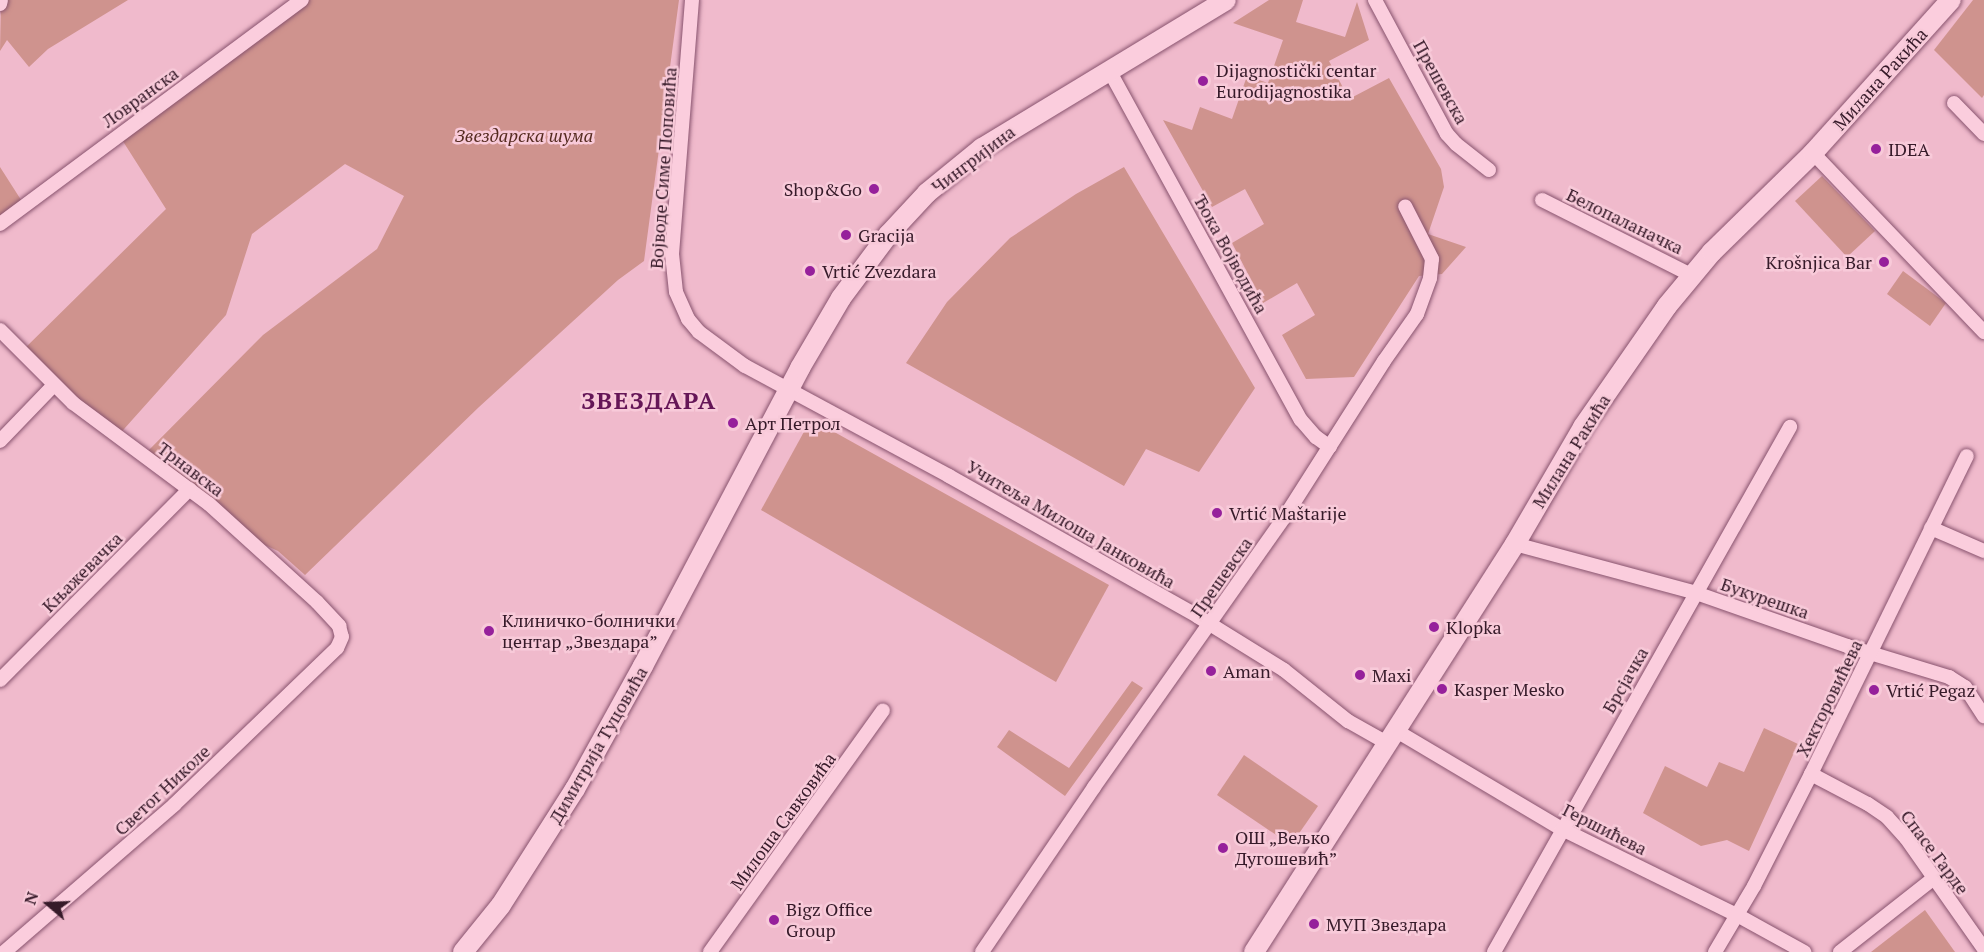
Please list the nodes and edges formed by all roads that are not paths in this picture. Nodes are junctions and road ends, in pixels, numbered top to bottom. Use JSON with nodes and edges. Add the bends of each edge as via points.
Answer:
{"nodes":[{"id":1,"x":302,"y":0,"type":"edge"},
{"id":2,"x":692,"y":0,"type":"edge"},
{"id":3,"x":1226,"y":0,"type":"edge"},
{"id":4,"x":1375,"y":0,"type":"edge"},
{"id":5,"x":1945,"y":2,"type":"edge"},
{"id":6,"x":1109,"y":70,"type":"junction"},
{"id":7,"x":1954,"y":103,"type":"dead end"},
{"id":8,"x":1984,"y":134,"type":"edge"},
{"id":9,"x":1813,"y":153,"type":"junction"},
{"id":10,"x":1489,"y":170,"type":"dead end"},
{"id":11,"x":1542,"y":200,"type":"dead end"},
{"id":12,"x":1405,"y":206,"type":"dead end"},
{"id":13,"x":0,"y":224,"type":"edge"},
{"id":14,"x":1691,"y":275,"type":"junction"},
{"id":15,"x":0,"y":330,"type":"edge"},
{"id":16,"x":1984,"y":332,"type":"edge"},
{"id":17,"x":53,"y":386,"type":"junction"},
{"id":18,"x":789,"y":389,"type":"junction"},
{"id":19,"x":1790,"y":427,"type":"dead end"},
{"id":20,"x":0,"y":441,"type":"edge"},
{"id":21,"x":1330,"y":447,"type":"junction"},
{"id":22,"x":1967,"y":456,"type":"dead end"},
{"id":23,"x":190,"y":489,"type":"junction"},
{"id":24,"x":1931,"y":528,"type":"junction"},
{"id":25,"x":1515,"y":544,"type":"junction"},
{"id":26,"x":1984,"y":551,"type":"edge"},
{"id":27,"x":1696,"y":593,"type":"junction"},
{"id":28,"x":1209,"y":624,"type":"junction"},
{"id":29,"x":337,"y":648,"type":"joint"},
{"id":30,"x":1872,"y":652,"type":"junction"},
{"id":31,"x":0,"y":681,"type":"edge"},
{"id":32,"x":883,"y":710,"type":"dead end"},
{"id":33,"x":1984,"y":716,"type":"edge"},
{"id":34,"x":1391,"y":737,"type":"junction"},
{"id":35,"x":1811,"y":774,"type":"junction"},
{"id":36,"x":1562,"y":829,"type":"junction"},
{"id":37,"x":1934,"y":878,"type":"junction"},
{"id":38,"x":501,"y":905,"type":"junction"},
{"id":39,"x":1737,"y":915,"type":"junction"},
{"id":40,"x":1984,"y":949,"type":"edge"},
{"id":41,"x":4,"y":952,"type":"edge"},
{"id":42,"x":463,"y":952,"type":"edge"},
{"id":43,"x":478,"y":952,"type":"edge"},
{"id":44,"x":710,"y":952,"type":"edge"},
{"id":45,"x":981,"y":952,"type":"edge"},
{"id":46,"x":1254,"y":952,"type":"edge"},
{"id":47,"x":1494,"y":952,"type":"edge"},
{"id":48,"x":1715,"y":952,"type":"edge"},
{"id":49,"x":1804,"y":952,"type":"edge"},
{"id":50,"x":1840,"y":952,"type":"edge"}],
"edges":[{"from":1,"to":13,"type":"street","name":"Ловранска"},
{"from":2,"to":18,"type":"street","name":"Војводе Симе Поповића","via":[[672,254],[676,292],[688,319],[699,332],[745,366]]},
{"from":3,"to":6,"type":"street","name":"Чингријина"},
{"from":4,"to":10,"type":"street","name":"Прешевска","via":[[1447,134]]},
{"from":5,"to":9,"type":"street","name":"Милана Ракића"},
{"from":6,"to":18,"type":"street","name":"Чингријина","via":[[982,148],[927,193],[859,271]]},
{"from":6,"to":21,"type":"street","name":"Ђока Војводића","via":[[1301,420]]},
{"from":7,"to":8,"type":"street"},
{"from":9,"to":14,"type":"street","name":"Милана Ракића"},
{"from":9,"to":16,"type":"street"},
{"from":11,"to":14,"type":"street","name":"Белопаланачка"},
{"from":12,"to":21,"type":"street","name":"Прешевска","via":[[1432,259],[1430,279],[1417,314]]},
{"from":14,"to":25,"type":"street","name":"Милана Ракића","via":[[1583,427]]},
{"from":15,"to":17,"type":"street","name":"Трнавска"},
{"from":17,"to":20,"type":"street"},
{"from":17,"to":23,"type":"street","name":"Трнавска","via":[[116,438]]},
{"from":18,"to":28,"type":"street","name":"Учитеља Милоша Јанковића"},
{"from":18,"to":38,"type":"street","name":"Димитрија Туцовића","via":[[611,726]]},
{"from":19,"to":27,"type":"street","name":"Брсјачка"},
{"from":21,"to":28,"type":"street","name":"Прешевска"},
{"from":22,"to":24,"type":"street","name":"Хекторовићева"},
{"from":23,"to":29,"type":"street","name":"Трнавска","via":[[339,626],[342,637]]},
{"from":23,"to":31,"type":"street","name":"Књажевачка"},
{"from":24,"to":26,"type":"street"},
{"from":24,"to":30,"type":"street","name":"Хекторовићева"},
{"from":25,"to":27,"type":"street","name":"Букурешка"},
{"from":25,"to":34,"type":"street","name":"Милана Ракића"},
{"from":27,"to":30,"type":"street","name":"Букурешка"},
{"from":27,"to":36,"type":"street","name":"Брсјачка"},
{"from":28,"to":34,"type":"street","name":"Учитеља Милоша Јанковића","via":[[1284,670],[1348,721]]},
{"from":28,"to":45,"type":"street","name":"Прешевска"},
{"from":29,"to":41,"type":"street","name":"Светог Николе","via":[[174,805]]},
{"from":30,"to":33,"type":"street","name":"Букурешка","via":[[1956,680]]},
{"from":30,"to":35,"type":"street","name":"Хекторовићева"},
{"from":32,"to":44,"type":"street","name":"Милоша Савковића"},
{"from":34,"to":36,"type":"street","name":"Гершићева"},
{"from":34,"to":46,"type":"street","name":"Милана Ракића"},
{"from":35,"to":37,"type":"street","name":"Спасе Гарде","via":[[1887,817]]},
{"from":35,"to":39,"type":"street","name":"Хекторовићева"},
{"from":36,"to":39,"type":"street","name":"Гершићева"},
{"from":36,"to":47,"type":"street","name":"Брсјачка"},
{"from":37,"to":40,"type":"street","name":"Спасе Гарде"},
{"from":37,"to":50,"type":"street"},
{"from":38,"to":42,"type":"street","name":"Димитрија Туцовића"},
{"from":38,"to":43,"type":"street","name":"Димитрија Туцовића"},
{"from":39,"to":48,"type":"street","name":"Хекторовићева"},
{"from":39,"to":49,"type":"street","name":"Гершићева"}]}
